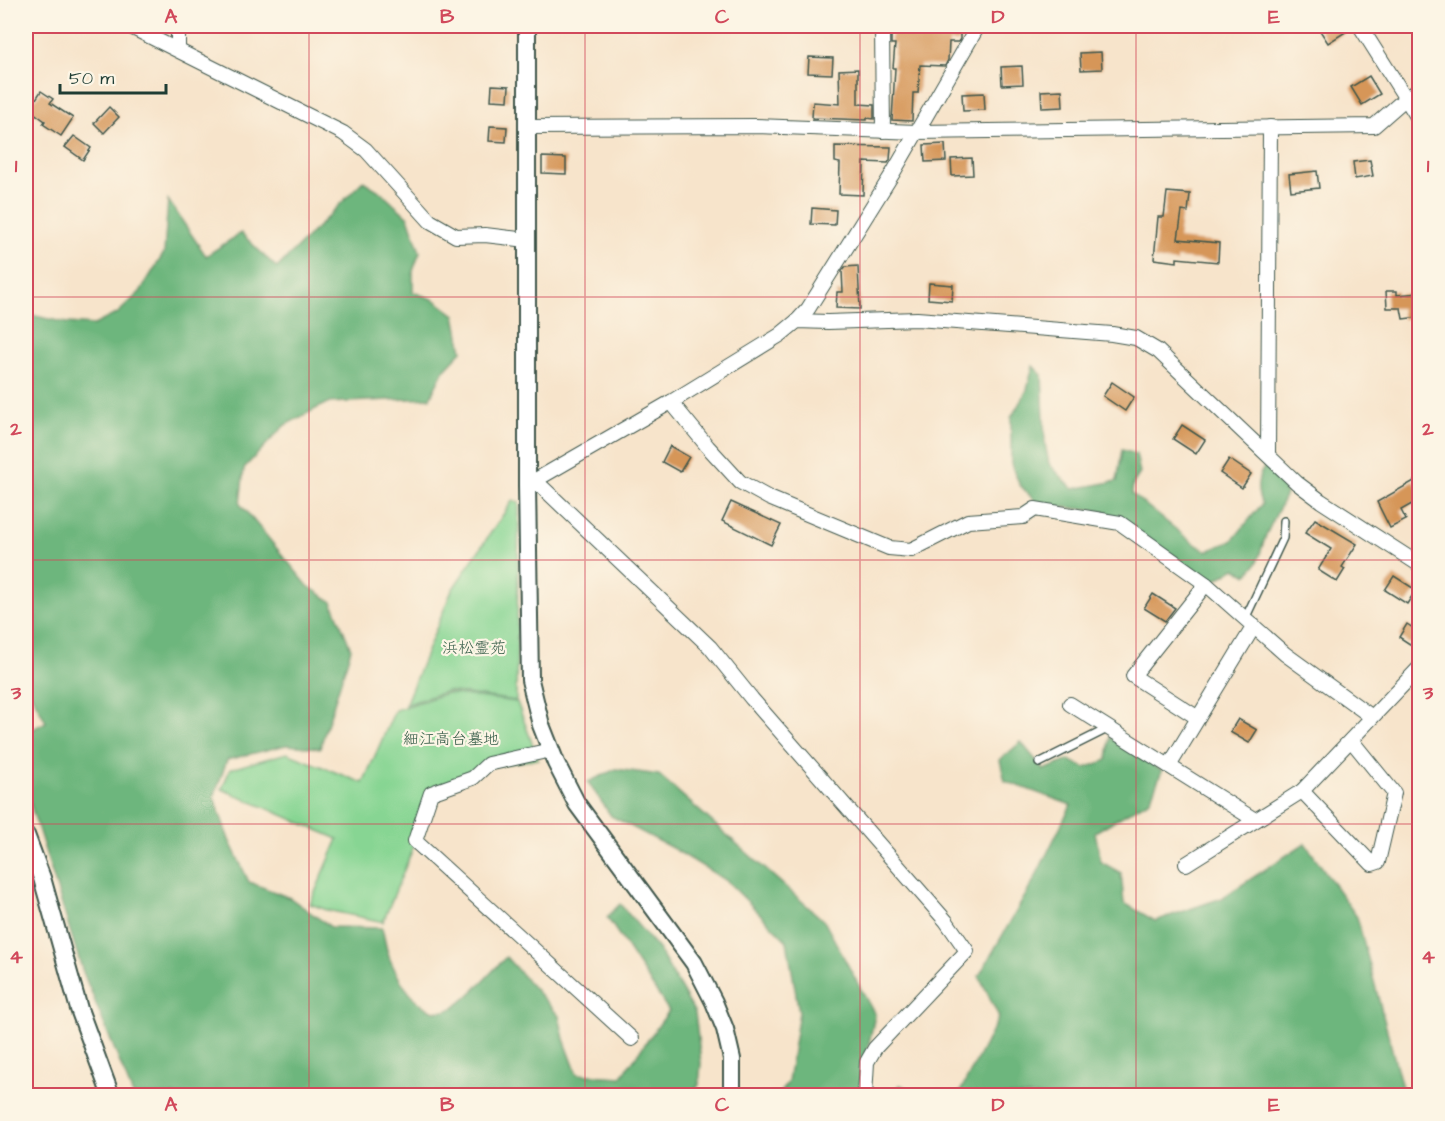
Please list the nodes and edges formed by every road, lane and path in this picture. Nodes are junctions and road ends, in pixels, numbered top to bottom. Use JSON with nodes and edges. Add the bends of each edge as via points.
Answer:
{"nodes":[{"id":1,"x":129,"y":26,"type":"edge"},
{"id":2,"x":178,"y":26,"type":"edge"},
{"id":3,"x":527,"y":26,"type":"edge"},
{"id":4,"x":882,"y":26,"type":"edge"},
{"id":5,"x":978,"y":26,"type":"edge"},
{"id":6,"x":1360,"y":26,"type":"edge"},
{"id":7,"x":178,"y":50,"type":"junction"},
{"id":8,"x":1419,"y":90,"type":"edge"},
{"id":9,"x":1406,"y":98,"type":"junction"},
{"id":10,"x":1419,"y":121,"type":"edge"},
{"id":11,"x":526,"y":127,"type":"junction"},
{"id":12,"x":1270,"y":127,"type":"junction"},
{"id":13,"x":883,"y":131,"type":"junction"},
{"id":14,"x":916,"y":132,"type":"junction"},
{"id":15,"x":527,"y":240,"type":"junction"},
{"id":16,"x":797,"y":321,"type":"junction"},
{"id":17,"x":671,"y":402,"type":"junction"},
{"id":18,"x":1268,"y":453,"type":"junction"},
{"id":19,"x":527,"y":485,"type":"junction"},
{"id":20,"x":1284,"y":521,"type":"dead end"},
{"id":21,"x":1419,"y":565,"type":"edge"},
{"id":22,"x":1206,"y":584,"type":"junction"},
{"id":23,"x":1250,"y":623,"type":"junction"},
{"id":24,"x":1419,"y":667,"type":"edge"},
{"id":25,"x":1070,"y":704,"type":"dead end"},
{"id":26,"x":1372,"y":717,"type":"junction"},
{"id":27,"x":1198,"y":718,"type":"junction"},
{"id":28,"x":1109,"y":728,"type":"junction"},
{"id":29,"x":1351,"y":740,"type":"junction"},
{"id":30,"x":551,"y":750,"type":"junction"},
{"id":31,"x":1040,"y":763,"type":"dead end"},
{"id":32,"x":1169,"y":766,"type":"junction"},
{"id":33,"x":1302,"y":791,"type":"junction"},
{"id":34,"x":1255,"y":820,"type":"junction"},
{"id":35,"x":26,"y":835,"type":"edge"},
{"id":36,"x":1186,"y":864,"type":"dead end"},
{"id":37,"x":632,"y":1039,"type":"dead end"},
{"id":38,"x":111,"y":1095,"type":"edge"},
{"id":39,"x":732,"y":1095,"type":"edge"},
{"id":40,"x":865,"y":1095,"type":"edge"}],
"edges":[{"from":1,"to":7,"type":"street"},
{"from":2,"to":7,"type":"street"},
{"from":3,"to":11,"type":"street"},
{"from":4,"to":13,"type":"street"},
{"from":5,"to":14,"type":"street"},
{"from":6,"to":9,"type":"street"},
{"from":7,"to":15,"type":"street","via":[[343,133],[366,150],[430,221],[456,236]]},
{"from":8,"to":9,"type":"street"},
{"from":9,"to":10,"type":"street"},
{"from":9,"to":12,"type":"street","via":[[1374,126]]},
{"from":11,"to":13,"type":"street","via":[[756,126]]},
{"from":11,"to":15,"type":"street"},
{"from":12,"to":14,"type":"street"},
{"from":12,"to":18,"type":"street"},
{"from":13,"to":14,"type":"street"},
{"from":14,"to":16,"type":"street"},
{"from":15,"to":19,"type":"street"},
{"from":16,"to":17,"type":"street","via":[[780,336]]},
{"from":16,"to":18,"type":"street","via":[[918,319],[1136,338],[1158,351]]},
{"from":17,"to":19,"type":"street"},
{"from":17,"to":22,"type":"street","via":[[740,482],[890,548],[911,550],[968,521],[1023,517],[1035,509],[1120,524]]},
{"from":18,"to":21,"type":"street","via":[[1321,501]]},
{"from":19,"to":30,"type":"street","via":[[530,680]]},
{"from":19,"to":40,"type":"street","via":[[540,485],[710,647],[946,921],[967,951],[874,1047],[867,1062]]},
{"from":20,"to":23,"type":"lane","via":[[1283,538]]},
{"from":22,"to":23,"type":"street"},
{"from":22,"to":27,"type":"street","via":[[1133,676]]},
{"from":23,"to":26,"type":"street","via":[[1285,654]]},
{"from":23,"to":27,"type":"street"},
{"from":24,"to":26,"type":"street"},
{"from":25,"to":28,"type":"street"},
{"from":26,"to":29,"type":"street"},
{"from":27,"to":32,"type":"street"},
{"from":28,"to":31,"type":"lane"},
{"from":28,"to":32,"type":"street"},
{"from":29,"to":33,"type":"street"},
{"from":29,"to":33,"type":"street","via":[[1394,793],[1378,862],[1372,864]]},
{"from":30,"to":37,"type":"street","via":[[488,764],[473,778],[431,793],[415,841]]},
{"from":30,"to":39,"type":"street","via":[[577,804],[694,963],[725,1029],[732,1059]]},
{"from":32,"to":34,"type":"street"},
{"from":33,"to":34,"type":"street"},
{"from":34,"to":36,"type":"street"},
{"from":35,"to":38,"type":"street","via":[[79,1009]]}]}
